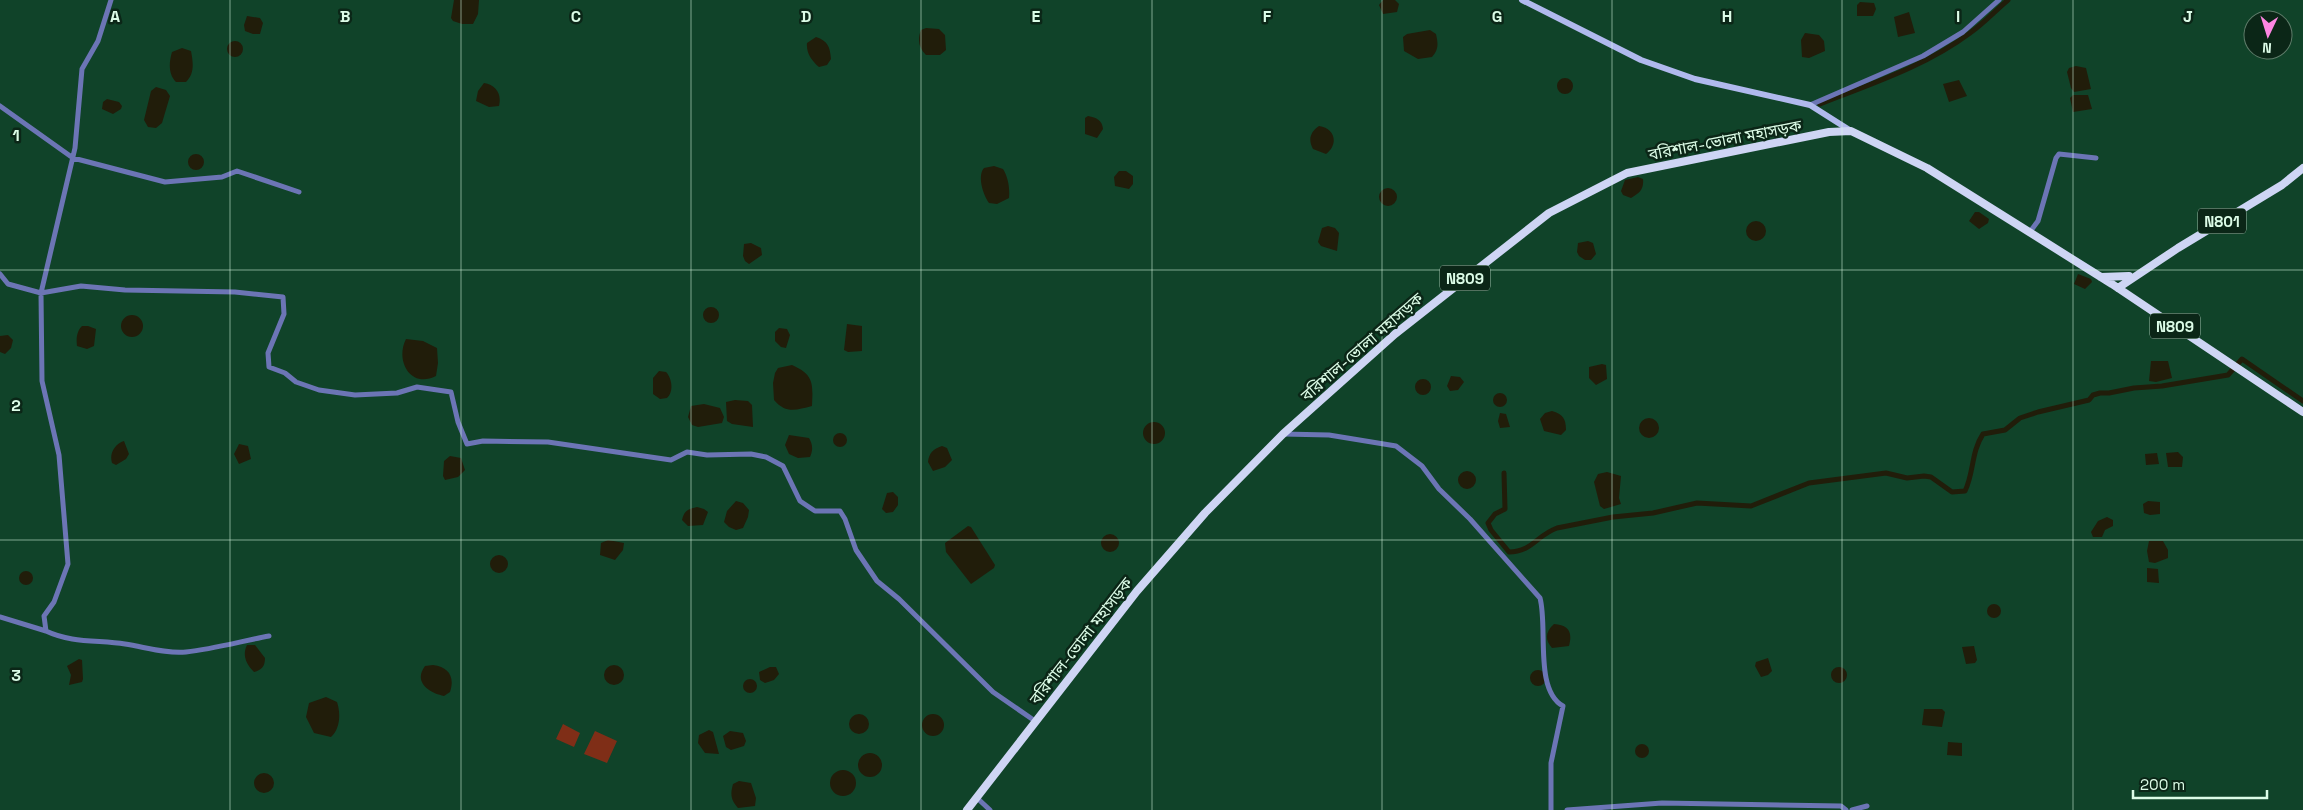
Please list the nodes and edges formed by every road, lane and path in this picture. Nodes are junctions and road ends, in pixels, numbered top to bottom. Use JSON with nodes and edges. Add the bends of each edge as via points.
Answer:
{"nodes":[{"id":1,"x":111,"y":0,"type":"edge"},
{"id":2,"x":1522,"y":0,"type":"edge"},
{"id":3,"x":1999,"y":0,"type":"edge"},
{"id":4,"x":1810,"y":105,"type":"junction"},
{"id":5,"x":0,"y":106,"type":"edge"},
{"id":6,"x":1851,"y":131,"type":"junction"},
{"id":7,"x":72,"y":158,"type":"junction"},
{"id":8,"x":2096,"y":158,"type":"dead end"},
{"id":9,"x":2303,"y":168,"type":"edge"},
{"id":10,"x":299,"y":192,"type":"dead end"},
{"id":11,"x":2029,"y":233,"type":"junction"},
{"id":12,"x":0,"y":274,"type":"edge"},
{"id":13,"x":2099,"y":277,"type":"junction"},
{"id":14,"x":2131,"y":277,"type":"junction"},
{"id":15,"x":2115,"y":286,"type":"junction"},
{"id":16,"x":41,"y":293,"type":"junction"},
{"id":17,"x":2130,"y":296,"type":"junction"},
{"id":18,"x":2303,"y":412,"type":"edge"},
{"id":19,"x":1283,"y":434,"type":"junction"},
{"id":20,"x":0,"y":617,"type":"edge"},
{"id":21,"x":46,"y":631,"type":"junction"},
{"id":22,"x":270,"y":636,"type":"dead end"},
{"id":23,"x":1035,"y":721,"type":"junction"},
{"id":24,"x":976,"y":797,"type":"junction"},
{"id":25,"x":1867,"y":806,"type":"dead end"},
{"id":26,"x":1633,"y":808,"type":"edge"},
{"id":27,"x":967,"y":810,"type":"edge"},
{"id":28,"x":990,"y":810,"type":"edge"},
{"id":29,"x":1551,"y":810,"type":"edge"},
{"id":30,"x":1567,"y":810,"type":"edge"},
{"id":31,"x":1846,"y":810,"type":"edge"},
{"id":32,"x":1852,"y":810,"type":"edge"}],
"edges":[{"from":1,"to":7,"type":"street","via":[[98,41],[82,69]]},
{"from":2,"to":4,"type":"main road","via":[[1641,60],[1695,79]]},
{"from":3,"to":4,"type":"street","via":[[1963,32],[1923,56]]},
{"from":4,"to":6,"type":"main road"},
{"from":5,"to":7,"type":"street"},
{"from":6,"to":11,"type":"highway","name":"বরিশাল-ভোলা মহাসড়ক","number":"N809","via":[[1927,168]]},
{"from":6,"to":19,"type":"highway","name":"বরিশাল-ভোলা মহাসড়ক","number":"N809","via":[[1829,132],[1627,173],[1549,213],[1395,334]]},
{"from":7,"to":10,"type":"street","via":[[165,182],[222,177],[237,171]]},
{"from":7,"to":16,"type":"street"},
{"from":8,"to":11,"type":"street","via":[[2059,154],[2038,221]]},
{"from":9,"to":14,"type":"highway","number":"N801","via":[[2282,185]]},
{"from":11,"to":13,"type":"highway","name":"বরিশাল-ভোলা মহাসড়ক","number":"N809"},
{"from":12,"to":16,"type":"street","via":[[8,284]]},
{"from":13,"to":14,"type":"highway","number":"N801"},
{"from":13,"to":15,"type":"highway","name":"বরিশাল-ভোলা মহাসড়ক","number":"N809"},
{"from":14,"to":15,"type":"highway","number":"N801"},
{"from":14,"to":17,"type":"highway"},
{"from":15,"to":17,"type":"highway","name":"বরিশাল-ভোলা মহাসড়ক","number":"N809"},
{"from":16,"to":21,"type":"street","via":[[42,381],[59,455],[68,564],[54,602],[44,616]]},
{"from":16,"to":23,"type":"street","via":[[81,286],[283,297],[284,314],[268,354],[268,367],[319,390],[397,394],[417,387],[451,392],[467,444],[483,441],[548,442],[671,460],[687,452],[766,457],[783,466],[800,501],[815,511],[840,512],[856,550],[877,580],[993,692]]},
{"from":17,"to":18,"type":"highway","name":"বরিশাল-ভোলা মহাসড়ক","number":"N809"},
{"from":19,"to":23,"type":"highway","name":"বরিশাল-ভোলা মহাসড়ক","number":"N809","via":[[1204,513],[1143,584]]},
{"from":19,"to":29,"type":"street","via":[[1329,435],[1396,446],[1422,466],[1439,489],[1540,598],[1543,610],[1542,649],[1550,692],[1555,702],[1563,706],[1551,763]]},
{"from":20,"to":21,"type":"street"},
{"from":21,"to":22,"type":"street","via":[[72,639],[167,652],[186,652]]},
{"from":23,"to":24,"type":"highway","name":"বরিশাল-ভোলা মহাসড়ক","number":"N809"},
{"from":24,"to":27,"type":"highway","name":"বরিশাল-ভোলা মহাসড়ক","number":"N809"},
{"from":24,"to":28,"type":"street"},
{"from":25,"to":32,"type":"street"},
{"from":26,"to":30,"type":"street"},
{"from":26,"to":31,"type":"street","via":[[1662,803],[1841,806]]}]}
